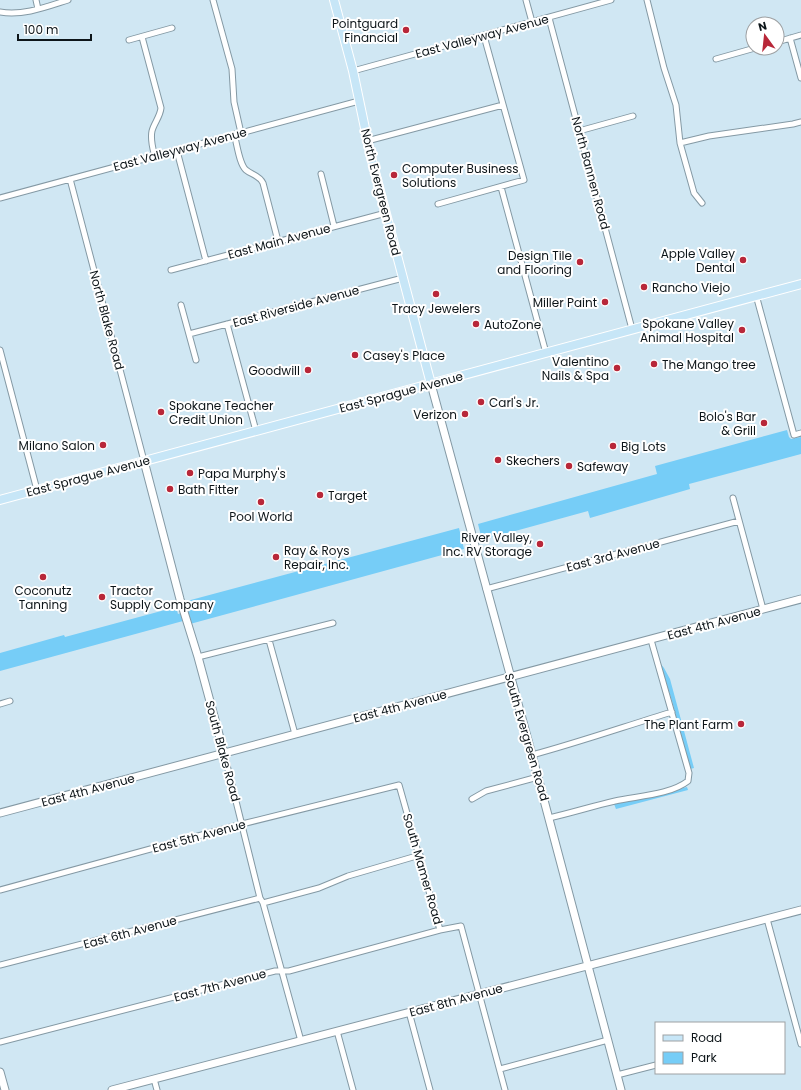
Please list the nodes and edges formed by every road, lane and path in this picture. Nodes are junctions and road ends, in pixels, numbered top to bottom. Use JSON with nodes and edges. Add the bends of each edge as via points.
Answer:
{"nodes":[{"id":1,"x":36,"y":0,"type":"edge"},
{"id":2,"x":68,"y":0,"type":"edge"},
{"id":3,"x":213,"y":0,"type":"edge"},
{"id":4,"x":334,"y":0,"type":"edge"},
{"id":5,"x":526,"y":0,"type":"edge"},
{"id":6,"x":611,"y":0,"type":"edge"},
{"id":7,"x":647,"y":0,"type":"edge"},
{"id":8,"x":38,"y":9,"type":"junction"},
{"id":9,"x":0,"y":12,"type":"edge"},
{"id":10,"x":549,"y":18,"type":"junction"},
{"id":11,"x":532,"y":22,"type":"junction"},
{"id":12,"x":172,"y":28,"type":"dead end"},
{"id":13,"x":801,"y":35,"type":"edge"},
{"id":14,"x":484,"y":36,"type":"junction"},
{"id":15,"x":142,"y":37,"type":"junction"},
{"id":16,"x":790,"y":38,"type":"junction"},
{"id":17,"x":129,"y":40,"type":"dead end"},
{"id":18,"x":785,"y":40,"type":"edge"},
{"id":19,"x":745,"y":51,"type":"edge"},
{"id":20,"x":716,"y":59,"type":"dead end"},
{"id":21,"x":353,"y":71,"type":"junction"},
{"id":22,"x":801,"y":78,"type":"edge"},
{"id":23,"x":359,"y":101,"type":"junction"},
{"id":24,"x":503,"y":105,"type":"junction"},
{"id":25,"x":633,"y":116,"type":"dead end"},
{"id":26,"x":801,"y":122,"type":"edge"},
{"id":27,"x":579,"y":131,"type":"junction"},
{"id":28,"x":241,"y":133,"type":"junction"},
{"id":29,"x":234,"y":134,"type":"junction"},
{"id":30,"x":367,"y":140,"type":"junction"},
{"id":31,"x":680,"y":143,"type":"junction"},
{"id":32,"x":177,"y":151,"type":"junction"},
{"id":33,"x":155,"y":157,"type":"junction"},
{"id":34,"x":321,"y":174,"type":"dead end"},
{"id":35,"x":70,"y":179,"type":"junction"},
{"id":36,"x":501,"y":187,"type":"junction"},
{"id":37,"x":0,"y":198,"type":"edge"},
{"id":38,"x":702,"y":203,"type":"dead end"},
{"id":39,"x":438,"y":204,"type":"dead end"},
{"id":40,"x":386,"y":213,"type":"junction"},
{"id":41,"x":334,"y":226,"type":"junction"},
{"id":42,"x":278,"y":241,"type":"junction"},
{"id":43,"x":206,"y":260,"type":"junction"},
{"id":44,"x":172,"y":270,"type":"dead end"},
{"id":45,"x":403,"y":278,"type":"junction"},
{"id":46,"x":801,"y":284,"type":"edge"},
{"id":47,"x":756,"y":295,"type":"junction"},
{"id":48,"x":181,"y":305,"type":"dead end"},
{"id":49,"x":227,"y":324,"type":"junction"},
{"id":50,"x":632,"y":329,"type":"junction"},
{"id":51,"x":189,"y":334,"type":"junction"},
{"id":52,"x":0,"y":350,"type":"edge"},
{"id":53,"x":546,"y":353,"type":"junction"},
{"id":54,"x":196,"y":360,"type":"dead end"},
{"id":55,"x":431,"y":384,"type":"junction"},
{"id":56,"x":256,"y":431,"type":"junction"},
{"id":57,"x":801,"y":433,"type":"edge"},
{"id":58,"x":144,"y":461,"type":"junction"},
{"id":59,"x":38,"y":490,"type":"junction"},
{"id":60,"x":733,"y":498,"type":"dead end"},
{"id":61,"x":0,"y":500,"type":"edge"},
{"id":62,"x":739,"y":521,"type":"junction"},
{"id":63,"x":486,"y":589,"type":"junction"},
{"id":64,"x":801,"y":599,"type":"edge"},
{"id":65,"x":763,"y":609,"type":"junction"},
{"id":66,"x":333,"y":623,"type":"dead end"},
{"id":67,"x":269,"y":640,"type":"junction"},
{"id":68,"x":651,"y":640,"type":"junction"},
{"id":69,"x":198,"y":658,"type":"junction"},
{"id":70,"x":510,"y":677,"type":"junction"},
{"id":71,"x":10,"y":701,"type":"dead end"},
{"id":72,"x":0,"y":704,"type":"edge"},
{"id":73,"x":672,"y":712,"type":"junction"},
{"id":74,"x":295,"y":734,"type":"junction"},
{"id":75,"x":224,"y":754,"type":"junction"},
{"id":76,"x":532,"y":755,"type":"junction"},
{"id":77,"x":538,"y":777,"type":"junction"},
{"id":78,"x":399,"y":785,"type":"joint"},
{"id":79,"x":472,"y":799,"type":"dead end"},
{"id":80,"x":0,"y":813,"type":"edge"},
{"id":81,"x":549,"y":818,"type":"junction"},
{"id":82,"x":242,"y":824,"type":"junction"},
{"id":83,"x":420,"y":855,"type":"junction"},
{"id":84,"x":0,"y":890,"type":"edge"},
{"id":85,"x":260,"y":898,"type":"junction"},
{"id":86,"x":263,"y":903,"type":"junction"},
{"id":87,"x":801,"y":910,"type":"edge"},
{"id":88,"x":767,"y":919,"type":"junction"},
{"id":89,"x":440,"y":930,"type":"junction"},
{"id":90,"x":0,"y":965,"type":"edge"},
{"id":91,"x":588,"y":966,"type":"junction"},
{"id":92,"x":282,"y":971,"type":"junction"},
{"id":93,"x":479,"y":994,"type":"junction"},
{"id":94,"x":409,"y":1012,"type":"junction"},
{"id":95,"x":337,"y":1031,"type":"junction"},
{"id":96,"x":608,"y":1040,"type":"junction"},
{"id":97,"x":301,"y":1041,"type":"junction"},
{"id":98,"x":0,"y":1042,"type":"edge"},
{"id":99,"x":801,"y":1044,"type":"edge"},
{"id":100,"x":655,"y":1065,"type":"edge"},
{"id":101,"x":500,"y":1069,"type":"junction"},
{"id":102,"x":0,"y":1072,"type":"edge"},
{"id":103,"x":617,"y":1075,"type":"junction"},
{"id":104,"x":154,"y":1079,"type":"junction"},
{"id":105,"x":5,"y":1090,"type":"edge"},
{"id":106,"x":112,"y":1090,"type":"edge"},
{"id":107,"x":157,"y":1090,"type":"edge"},
{"id":108,"x":353,"y":1090,"type":"edge"},
{"id":109,"x":430,"y":1090,"type":"edge"},
{"id":110,"x":505,"y":1090,"type":"edge"},
{"id":111,"x":621,"y":1090,"type":"edge"}],
"edges":[{"from":1,"to":8,"type":"street"},
{"from":2,"to":8,"type":"street"},
{"from":3,"to":28,"type":"street","via":[[232,69],[234,102]]},
{"from":4,"to":21,"type":"main road","name":"North Evergreen Road"},
{"from":5,"to":11,"type":"street"},
{"from":6,"to":10,"type":"street","name":"East Valleyway Avenue"},
{"from":7,"to":31,"type":"street","via":[[676,105]]},
{"from":8,"to":9,"type":"street","via":[[16,14]]},
{"from":10,"to":11,"type":"street","name":"East Valleyway Avenue"},
{"from":10,"to":27,"type":"street","name":"North Bannen Road"},
{"from":11,"to":14,"type":"street","name":"East Valleyway Avenue"},
{"from":12,"to":15,"type":"street"},
{"from":13,"to":16,"type":"street"},
{"from":14,"to":21,"type":"street","name":"East Valleyway Avenue"},
{"from":14,"to":24,"type":"street"},
{"from":15,"to":17,"type":"street"},
{"from":15,"to":33,"type":"street","via":[[161,108],[152,131],[151,140]]},
{"from":16,"to":18,"type":"street"},
{"from":16,"to":22,"type":"street"},
{"from":19,"to":20,"type":"street"},
{"from":21,"to":23,"type":"main road","name":"North Evergreen Road"},
{"from":23,"to":28,"type":"street","name":"East Valleyway Avenue"},
{"from":23,"to":30,"type":"main road","name":"North Evergreen Road"},
{"from":24,"to":30,"type":"street"},
{"from":24,"to":36,"type":"street","via":[[524,180]]},
{"from":25,"to":27,"type":"street"},
{"from":26,"to":31,"type":"street"},
{"from":27,"to":50,"type":"street","name":"North Bannen Road"},
{"from":28,"to":29,"type":"street","name":"East Valleyway Avenue"},
{"from":29,"to":32,"type":"street","name":"East Valleyway Avenue"},
{"from":29,"to":42,"type":"street","via":[[242,165],[263,183]]},
{"from":30,"to":40,"type":"main road","name":"North Evergreen Road"},
{"from":31,"to":38,"type":"street","via":[[694,193]]},
{"from":32,"to":33,"type":"street","name":"East Valleyway Avenue"},
{"from":32,"to":43,"type":"street"},
{"from":33,"to":35,"type":"street","name":"East Valleyway Avenue"},
{"from":34,"to":41,"type":"street"},
{"from":35,"to":37,"type":"street","name":"East Valleyway Avenue"},
{"from":35,"to":58,"type":"street","name":"North Blake Road"},
{"from":36,"to":39,"type":"street"},
{"from":36,"to":53,"type":"street"},
{"from":40,"to":41,"type":"street","name":"East Main Avenue"},
{"from":40,"to":45,"type":"main road","name":"North Evergreen Road"},
{"from":41,"to":42,"type":"street","name":"East Main Avenue"},
{"from":42,"to":43,"type":"street","name":"East Main Avenue"},
{"from":43,"to":44,"type":"street","name":"East Main Avenue"},
{"from":45,"to":49,"type":"street","name":"East Riverside Avenue"},
{"from":45,"to":55,"type":"main road","name":"North Evergreen Road"},
{"from":46,"to":47,"type":"main road","name":"East Sprague Avenue"},
{"from":47,"to":50,"type":"main road","name":"East Sprague Avenue"},
{"from":47,"to":57,"type":"street","via":[[794,435]]},
{"from":48,"to":51,"type":"street"},
{"from":49,"to":51,"type":"street","name":"East Riverside Avenue"},
{"from":49,"to":56,"type":"street"},
{"from":50,"to":53,"type":"main road","name":"East Sprague Avenue"},
{"from":51,"to":54,"type":"street"},
{"from":52,"to":59,"type":"street"},
{"from":53,"to":55,"type":"main road","name":"East Sprague Avenue"},
{"from":55,"to":56,"type":"main road","name":"East Sprague Avenue"},
{"from":55,"to":63,"type":"street","name":"South Evergreen Road"},
{"from":56,"to":58,"type":"main road","name":"East Sprague Avenue"},
{"from":58,"to":59,"type":"main road","name":"East Sprague Avenue"},
{"from":58,"to":69,"type":"street","name":"South Blake Road"},
{"from":59,"to":61,"type":"main road","name":"East Sprague Avenue"},
{"from":60,"to":62,"type":"street"},
{"from":62,"to":63,"type":"street","name":"East 3rd Avenue"},
{"from":62,"to":65,"type":"street"},
{"from":63,"to":70,"type":"street","name":"South Evergreen Road"},
{"from":64,"to":65,"type":"street","name":"East 4th Avenue"},
{"from":65,"to":68,"type":"street","name":"East 4th Avenue"},
{"from":66,"to":67,"type":"street"},
{"from":67,"to":69,"type":"street"},
{"from":67,"to":74,"type":"street"},
{"from":68,"to":70,"type":"street","name":"East 4th Avenue"},
{"from":68,"to":73,"type":"street"},
{"from":69,"to":75,"type":"street","name":"South Blake Road"},
{"from":70,"to":74,"type":"street","name":"East 4th Avenue"},
{"from":70,"to":76,"type":"street","name":"South Evergreen Road"},
{"from":71,"to":72,"type":"street"},
{"from":73,"to":76,"type":"street"},
{"from":73,"to":81,"type":"street","via":[[689,773],[688,781],[681,786],[652,794]]},
{"from":74,"to":75,"type":"street","name":"East 4th Avenue"},
{"from":75,"to":80,"type":"street","name":"East 4th Avenue"},
{"from":75,"to":82,"type":"street","name":"South Blake Road"},
{"from":76,"to":77,"type":"street","name":"South Evergreen Road"},
{"from":77,"to":79,"type":"street","via":[[486,791]]},
{"from":77,"to":81,"type":"street","name":"South Evergreen Road"},
{"from":78,"to":82,"type":"street","name":"East 5th Avenue"},
{"from":78,"to":83,"type":"street","name":"South Mamer Road"},
{"from":81,"to":91,"type":"street","name":"South Evergreen Road"},
{"from":82,"to":84,"type":"street","name":"East 5th Avenue"},
{"from":82,"to":85,"type":"street","name":"South Blake Road"},
{"from":83,"to":86,"type":"street","via":[[348,876],[319,888]]},
{"from":83,"to":89,"type":"street","name":"South Mamer Road"},
{"from":85,"to":86,"type":"street","name":"South Blake Road"},
{"from":85,"to":90,"type":"street","name":"East 6th Avenue"},
{"from":86,"to":92,"type":"street","name":"South Blake Road"},
{"from":87,"to":88,"type":"street","name":"East 8th Avenue"},
{"from":88,"to":91,"type":"street","name":"East 8th Avenue"},
{"from":88,"to":99,"type":"street"},
{"from":89,"to":92,"type":"street","name":"East 7th Avenue"},
{"from":89,"to":93,"type":"street","name":"South Mamer Road","via":[[461,926]]},
{"from":91,"to":93,"type":"street","name":"East 8th Avenue"},
{"from":91,"to":96,"type":"street","name":"South Evergreen Road"},
{"from":92,"to":97,"type":"street","name":"South Blake Road"},
{"from":92,"to":98,"type":"street","name":"East 7th Avenue"},
{"from":93,"to":94,"type":"street","name":"East 8th Avenue"},
{"from":93,"to":101,"type":"street","name":"South Mamer Road"},
{"from":94,"to":95,"type":"street","name":"East 8th Avenue"},
{"from":94,"to":109,"type":"street"},
{"from":95,"to":97,"type":"street","name":"East 8th Avenue"},
{"from":95,"to":108,"type":"street"},
{"from":96,"to":101,"type":"street"},
{"from":96,"to":103,"type":"street","name":"South Evergreen Road"},
{"from":97,"to":104,"type":"street","name":"East 8th Avenue"},
{"from":100,"to":103,"type":"street"},
{"from":101,"to":110,"type":"street","name":"South Mamer Road"},
{"from":102,"to":105,"type":"street"},
{"from":103,"to":111,"type":"street","name":"South Evergreen Road"},
{"from":104,"to":106,"type":"street","name":"East 8th Avenue"},
{"from":104,"to":107,"type":"street"}]}
